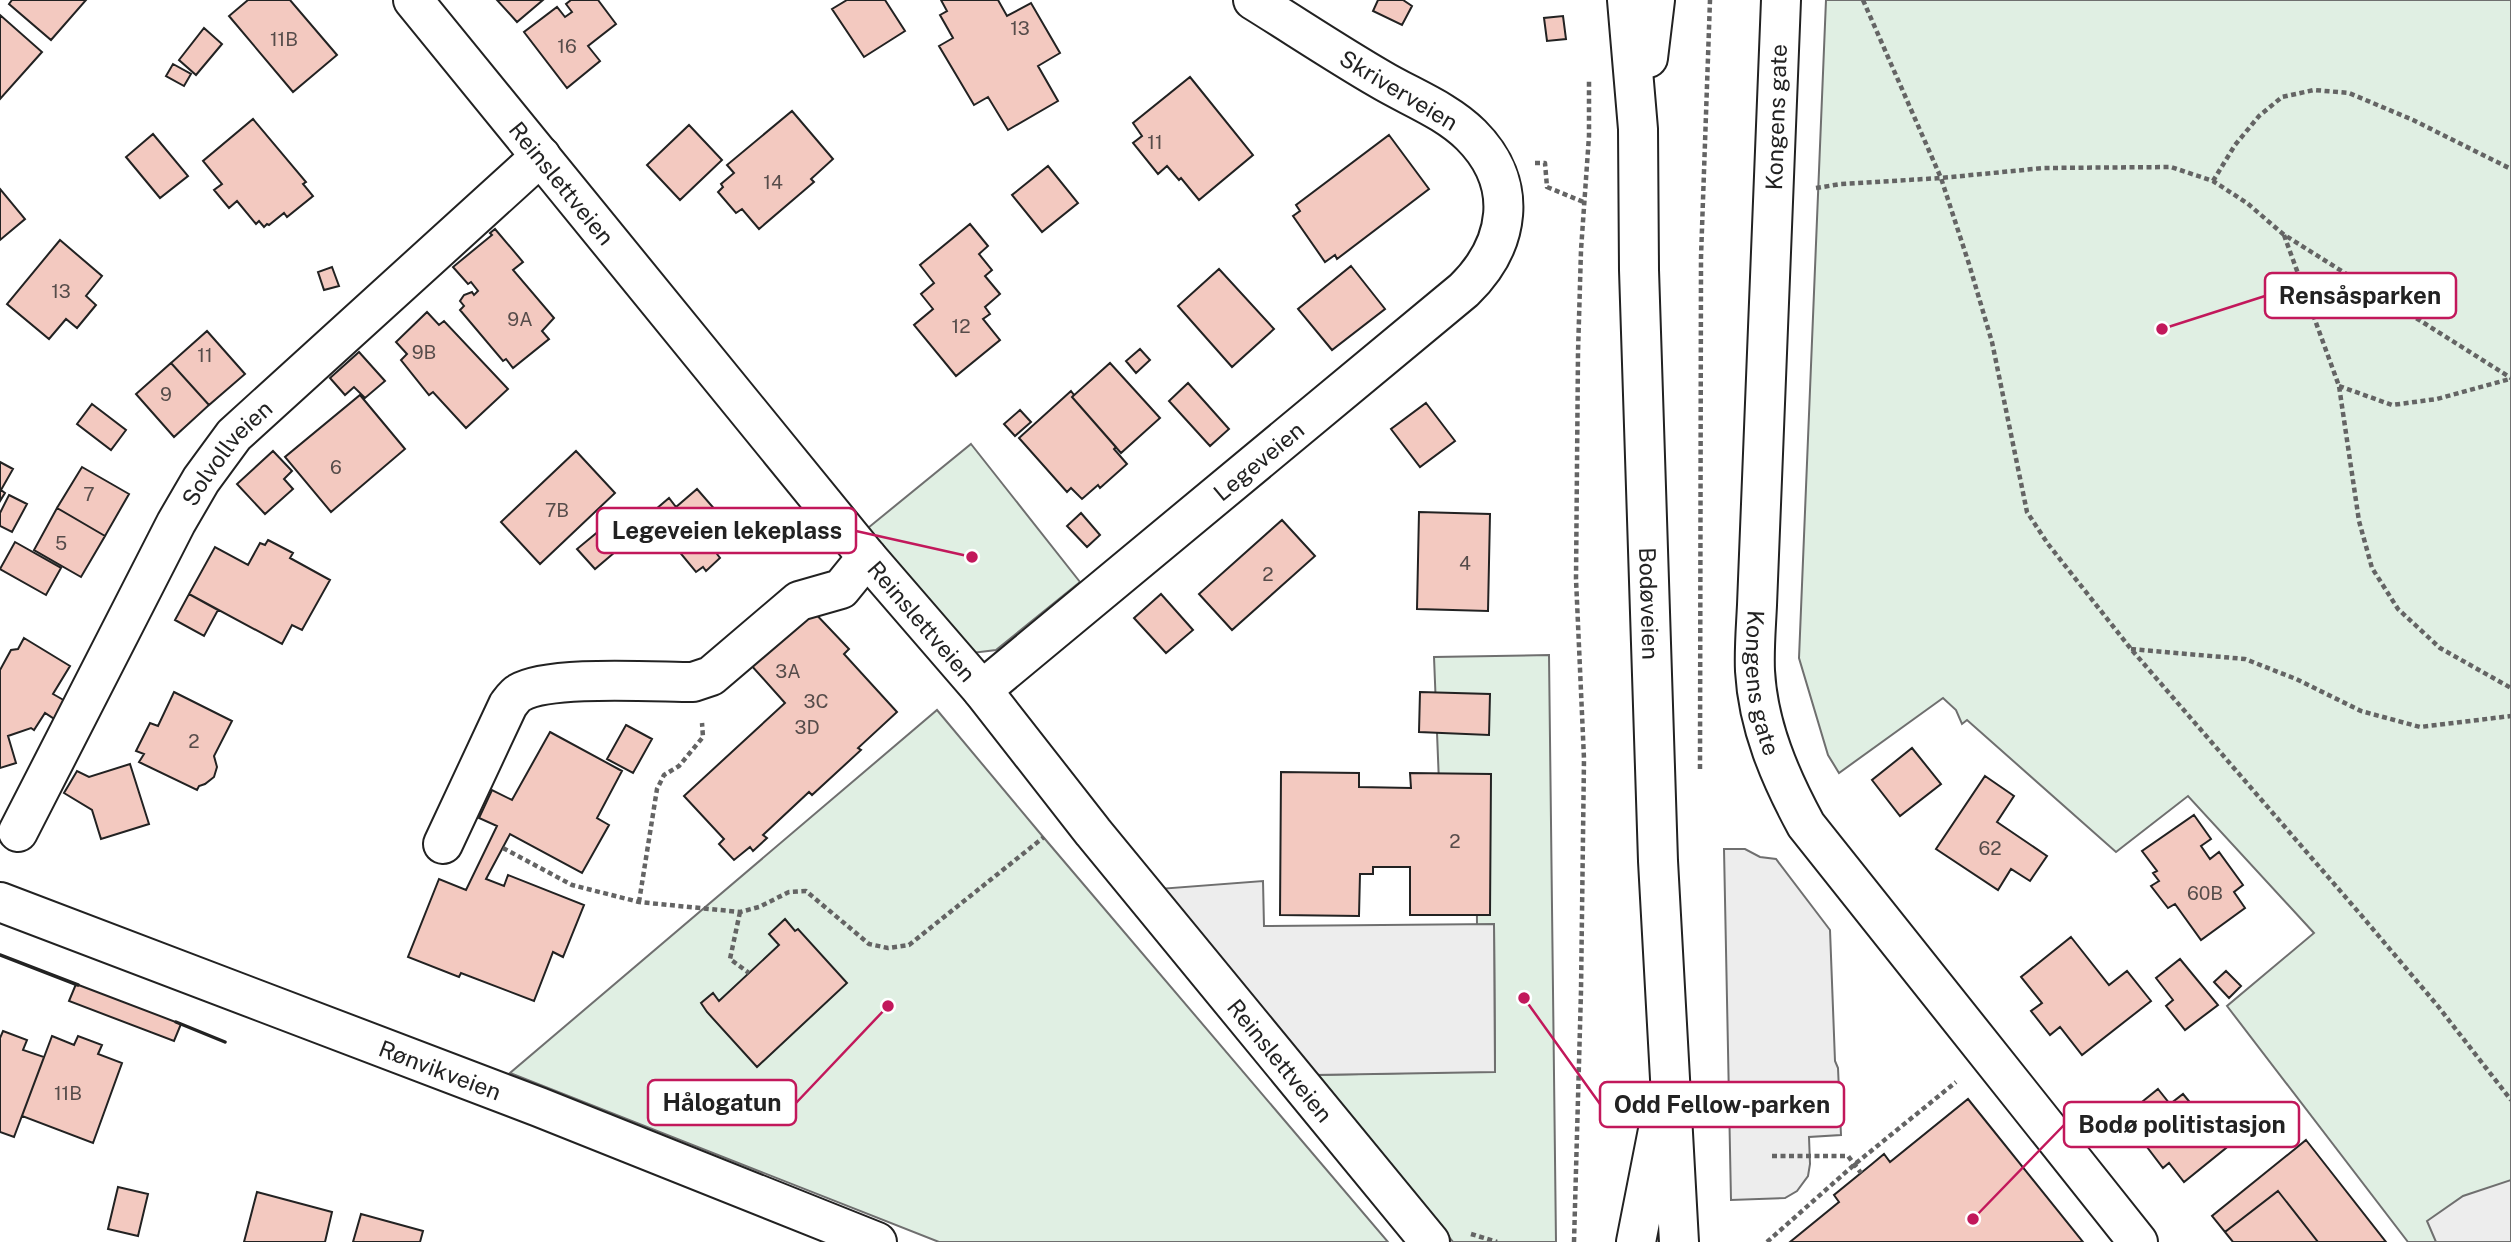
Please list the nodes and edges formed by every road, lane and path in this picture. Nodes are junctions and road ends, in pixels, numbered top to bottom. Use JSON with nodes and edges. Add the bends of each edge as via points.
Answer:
{"nodes":[{"id":1,"x":413,"y":0,"type":"edge"},
{"id":2,"x":1253,"y":0,"type":"edge"},
{"id":3,"x":1627,"y":0,"type":"edge"},
{"id":4,"x":1655,"y":0,"type":"edge"},
{"id":5,"x":1710,"y":0,"type":"edge"},
{"id":6,"x":1781,"y":0,"type":"edge"},
{"id":7,"x":1863,"y":0,"type":"edge"},
{"id":8,"x":1589,"y":68,"type":"dead end"},
{"id":9,"x":1638,"y":129,"type":"junction"},
{"id":10,"x":541,"y":156,"type":"junction"},
{"id":11,"x":2511,"y":169,"type":"edge"},
{"id":12,"x":1941,"y":178,"type":"junction"},
{"id":13,"x":2213,"y":181,"type":"junction"},
{"id":14,"x":1808,"y":189,"type":"dead end"},
{"id":15,"x":1504,"y":212,"type":"joint"},
{"id":16,"x":2283,"y":234,"type":"junction"},
{"id":17,"x":2510,"y":378,"type":"edge"},
{"id":18,"x":2339,"y":386,"type":"junction"},
{"id":19,"x":867,"y":557,"type":"junction"},
{"id":20,"x":2131,"y":649,"type":"junction"},
{"id":21,"x":693,"y":682,"type":"junction"},
{"id":22,"x":2511,"y":688,"type":"edge"},
{"id":23,"x":982,"y":690,"type":"junction"},
{"id":24,"x":2511,"y":716,"type":"edge"},
{"id":25,"x":1700,"y":776,"type":"dead end"},
{"id":26,"x":1077,"y":811,"type":"junction"},
{"id":27,"x":18,"y":832,"type":"dead end"},
{"id":28,"x":443,"y":844,"type":"dead end"},
{"id":29,"x":503,"y":848,"type":"dead end"},
{"id":30,"x":0,"y":902,"type":"edge"},
{"id":31,"x":639,"y":902,"type":"junction"},
{"id":32,"x":740,"y":912,"type":"junction"},
{"id":33,"x":749,"y":973,"type":"dead end"},
{"id":34,"x":1989,"y":1056,"type":"junction"},
{"id":35,"x":1668,"y":1077,"type":"junction"},
{"id":36,"x":2511,"y":1100,"type":"edge"},
{"id":37,"x":1772,"y":1156,"type":"dead end"},
{"id":38,"x":1855,"y":1164,"type":"junction"},
{"id":39,"x":1861,"y":1173,"type":"dead end"},
{"id":40,"x":877,"y":1242,"type":"edge"},
{"id":41,"x":1430,"y":1242,"type":"edge"},
{"id":42,"x":1574,"y":1242,"type":"edge"},
{"id":43,"x":1636,"y":1242,"type":"edge"},
{"id":44,"x":1679,"y":1242,"type":"edge"},
{"id":45,"x":1767,"y":1242,"type":"edge"},
{"id":46,"x":2138,"y":1242,"type":"edge"}],
"edges":[{"from":1,"to":10,"type":"main road","name":"Reinslettveien"},
{"from":2,"to":15,"type":"main road","name":"Skriverveien","via":[[1471,135],[1492,161],[1502,188]]},
{"from":3,"to":9,"type":"main road","name":"Bodøveien"},
{"from":4,"to":9,"type":"main road","name":"Bodøveien"},
{"from":5,"to":25,"type":"path","via":[[1701,257]]},
{"from":6,"to":34,"type":"main road","name":"Kongens gate","via":[[1755,672],[1762,723],[1806,825]]},
{"from":7,"to":12,"type":"path"},
{"from":8,"to":42,"type":"path","via":[[1577,353],[1576,579],[1584,759]]},
{"from":9,"to":35,"type":"main road","name":"Bodøveien","via":[[1639,284]]},
{"from":10,"to":19,"type":"main road","name":"Reinslettveien"},
{"from":10,"to":27,"type":"main road","name":"Solvollveien","via":[[234,435],[176,523]]},
{"from":11,"to":13,"type":"path","via":[[2349,93],[2314,90],[2281,97],[2259,116]]},
{"from":12,"to":13,"type":"path","via":[[2044,167],[2171,167]]},
{"from":12,"to":14,"type":"path"},
{"from":12,"to":20,"type":"path","via":[[1992,342],[2027,512]]},
{"from":13,"to":16,"type":"path"},
{"from":15,"to":23,"type":"main road","name":"Legeveien","via":[[1498,245],[1480,275],[1464,290]]},
{"from":16,"to":17,"type":"path"},
{"from":16,"to":18,"type":"path"},
{"from":17,"to":18,"type":"path","via":[[2437,399],[2392,405]]},
{"from":18,"to":22,"type":"path","via":[[2359,521],[2371,568],[2398,609],[2441,648]]},
{"from":19,"to":21,"type":"main road","via":[[841,589],[799,601],[710,676]]},
{"from":19,"to":23,"type":"main road","name":"Reinslettveien"},
{"from":20,"to":24,"type":"path","via":[[2245,659],[2361,711],[2420,727]]},
{"from":20,"to":36,"type":"path","via":[[2437,1005]]},
{"from":21,"to":28,"type":"main road","via":[[564,682],[517,693]]},
{"from":21,"to":31,"type":"path","via":[[703,737],[679,766],[664,775],[657,789]]},
{"from":23,"to":26,"type":"main road","name":"Reinslettveien"},
{"from":26,"to":32,"type":"path","via":[[909,946],[869,944],[806,891],[789,892]]},
{"from":26,"to":41,"type":"main road","name":"Reinslettveien"},
{"from":29,"to":31,"type":"path","via":[[572,885]]},
{"from":30,"to":40,"type":"main road","name":"Rønvikveien","via":[[539,1107]]},
{"from":31,"to":32,"type":"path"},
{"from":32,"to":33,"type":"path","via":[[730,959]]},
{"from":34,"to":38,"type":"path"},
{"from":34,"to":46,"type":"main road","name":"Kongens gate"},
{"from":35,"to":43,"type":"main road","name":"Bodøveien"},
{"from":35,"to":44,"type":"main road","name":"Bodøveien"},
{"from":37,"to":38,"type":"path","via":[[1848,1156]]},
{"from":38,"to":39,"type":"path"},
{"from":38,"to":45,"type":"path"}]}
